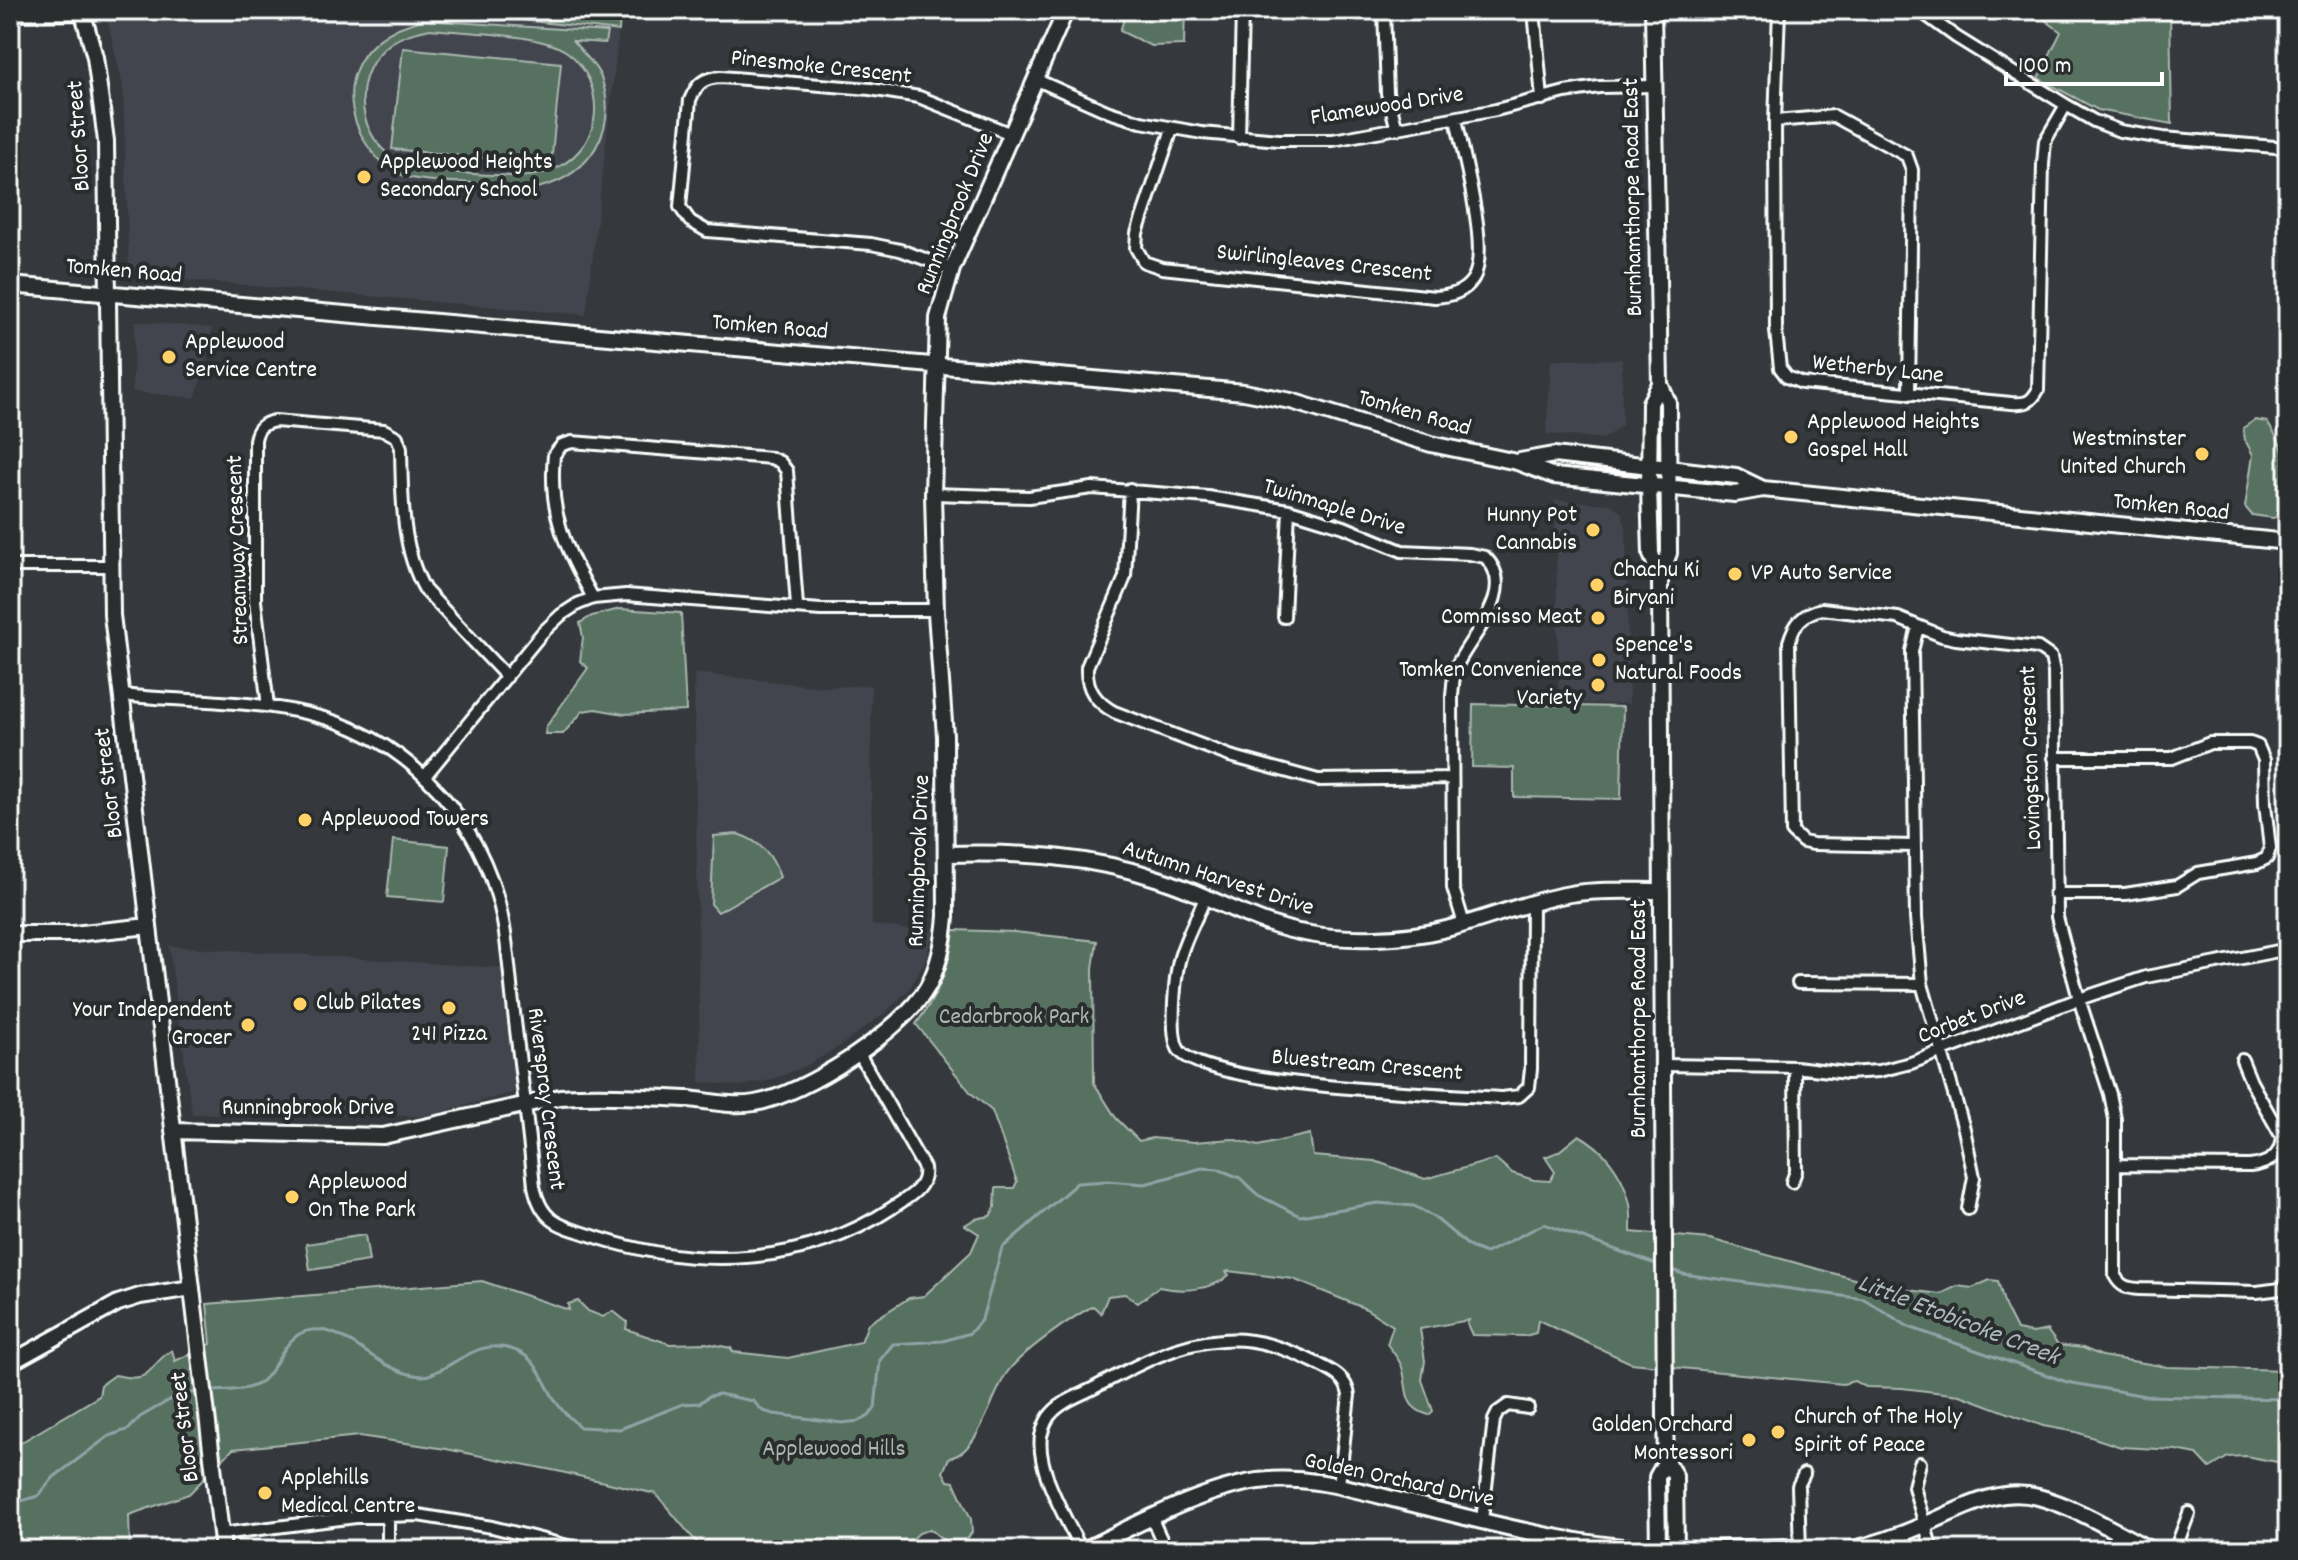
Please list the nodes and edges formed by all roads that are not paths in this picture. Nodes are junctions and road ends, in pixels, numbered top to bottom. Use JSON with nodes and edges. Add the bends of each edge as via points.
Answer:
{"nodes":[{"id":1,"x":1066,"y":10,"type":"edge"},
{"id":2,"x":1242,"y":10,"type":"edge"},
{"id":3,"x":1384,"y":10,"type":"edge"},
{"id":4,"x":1534,"y":10,"type":"edge"},
{"id":5,"x":1653,"y":10,"type":"edge"},
{"id":6,"x":1779,"y":10,"type":"edge"},
{"id":7,"x":1919,"y":10,"type":"edge"},
{"id":8,"x":83,"y":12,"type":"edge"},
{"id":9,"x":10,"y":15,"type":"edge"},
{"id":10,"x":1037,"y":80,"type":"junction"},
{"id":11,"x":1654,"y":86,"type":"junction"},
{"id":12,"x":1542,"y":99,"type":"junction"},
{"id":13,"x":2066,"y":105,"type":"junction"},
{"id":14,"x":1456,"y":118,"type":"junction"},
{"id":15,"x":1775,"y":121,"type":"junction"},
{"id":16,"x":1172,"y":129,"type":"junction"},
{"id":17,"x":1397,"y":129,"type":"junction"},
{"id":18,"x":1011,"y":134,"type":"junction"},
{"id":19,"x":1239,"y":138,"type":"junction"},
{"id":20,"x":2288,"y":148,"type":"edge"},
{"id":21,"x":952,"y":269,"type":"junction"},
{"id":22,"x":10,"y":285,"type":"edge"},
{"id":23,"x":108,"y":292,"type":"junction"},
{"id":24,"x":937,"y":364,"type":"junction"},
{"id":25,"x":1660,"y":384,"type":"junction"},
{"id":26,"x":1909,"y":394,"type":"junction"},
{"id":27,"x":1517,"y":462,"type":"junction"},
{"id":28,"x":1650,"y":466,"type":"junction"},
{"id":29,"x":1668,"y":468,"type":"junction"},
{"id":30,"x":1649,"y":486,"type":"junction"},
{"id":31,"x":1668,"y":488,"type":"junction"},
{"id":32,"x":1130,"y":489,"type":"junction"},
{"id":33,"x":1763,"y":489,"type":"junction"},
{"id":34,"x":933,"y":494,"type":"junction"},
{"id":35,"x":1289,"y":510,"type":"junction"},
{"id":36,"x":2288,"y":542,"type":"edge"},
{"id":37,"x":10,"y":566,"type":"edge"},
{"id":38,"x":111,"y":566,"type":"junction"},
{"id":39,"x":1660,"y":577,"type":"junction"},
{"id":40,"x":593,"y":598,"type":"junction"},
{"id":41,"x":797,"y":606,"type":"junction"},
{"id":42,"x":936,"y":610,"type":"junction"},
{"id":43,"x":1284,"y":617,"type":"dead end"},
{"id":44,"x":1918,"y":627,"type":"junction"},
{"id":45,"x":507,"y":677,"type":"junction"},
{"id":46,"x":122,"y":695,"type":"junction"},
{"id":47,"x":268,"y":706,"type":"junction"},
{"id":48,"x":2054,"y":758,"type":"junction"},
{"id":49,"x":426,"y":775,"type":"junction"},
{"id":50,"x":1451,"y":778,"type":"junction"},
{"id":51,"x":1915,"y":846,"type":"junction"},
{"id":52,"x":947,"y":854,"type":"junction"},
{"id":53,"x":1661,"y":891,"type":"junction"},
{"id":54,"x":2055,"y":894,"type":"junction"},
{"id":55,"x":1205,"y":898,"type":"junction"},
{"id":56,"x":1532,"y":903,"type":"junction"},
{"id":57,"x":1464,"y":924,"type":"junction"},
{"id":58,"x":149,"y":926,"type":"junction"},
{"id":59,"x":10,"y":934,"type":"edge"},
{"id":60,"x":2288,"y":949,"type":"edge"},
{"id":61,"x":1798,"y":983,"type":"dead end"},
{"id":62,"x":1922,"y":984,"type":"junction"},
{"id":63,"x":2079,"y":999,"type":"junction"},
{"id":64,"x":1940,"y":1051,"type":"junction"},
{"id":65,"x":858,"y":1052,"type":"junction"},
{"id":66,"x":2242,"y":1060,"type":"dead end"},
{"id":67,"x":1662,"y":1065,"type":"junction"},
{"id":68,"x":1795,"y":1067,"type":"junction"},
{"id":69,"x":525,"y":1104,"type":"junction"},
{"id":70,"x":173,"y":1131,"type":"junction"},
{"id":71,"x":2115,"y":1165,"type":"junction"},
{"id":72,"x":1792,"y":1182,"type":"dead end"},
{"id":73,"x":1968,"y":1209,"type":"dead end"},
{"id":74,"x":192,"y":1288,"type":"junction"},
{"id":75,"x":2288,"y":1288,"type":"edge"},
{"id":76,"x":10,"y":1363,"type":"edge"},
{"id":77,"x":1528,"y":1408,"type":"dead end"},
{"id":78,"x":1666,"y":1461,"type":"junction"},
{"id":79,"x":1920,"y":1463,"type":"dead end"},
{"id":80,"x":1804,"y":1474,"type":"dead end"},
{"id":81,"x":1339,"y":1485,"type":"junction"},
{"id":82,"x":2189,"y":1513,"type":"dead end"},
{"id":83,"x":388,"y":1516,"type":"junction"},
{"id":84,"x":1152,"y":1519,"type":"junction"},
{"id":85,"x":1482,"y":1520,"type":"junction"},
{"id":86,"x":1926,"y":1524,"type":"junction"},
{"id":87,"x":221,"y":1534,"type":"junction"},
{"id":88,"x":1565,"y":1545,"type":"edge"},
{"id":89,"x":223,"y":1550,"type":"edge"},
{"id":90,"x":388,"y":1550,"type":"edge"},
{"id":91,"x":584,"y":1550,"type":"edge"},
{"id":92,"x":1082,"y":1550,"type":"edge"},
{"id":93,"x":1166,"y":1550,"type":"edge"},
{"id":94,"x":1658,"y":1550,"type":"edge"},
{"id":95,"x":1669,"y":1550,"type":"edge"},
{"id":96,"x":1678,"y":1550,"type":"edge"},
{"id":97,"x":1794,"y":1550,"type":"edge"},
{"id":98,"x":1800,"y":1550,"type":"edge"},
{"id":99,"x":1850,"y":1550,"type":"edge"},
{"id":100,"x":1932,"y":1550,"type":"edge"},
{"id":101,"x":2151,"y":1550,"type":"edge"},
{"id":102,"x":2175,"y":1550,"type":"edge"}],
"edges":[{"from":1,"to":10,"type":"street","name":"Runningbrook Drive"},
{"from":2,"to":19,"type":"street"},
{"from":3,"to":17,"type":"street","via":[[1387,93]]},
{"from":4,"to":12,"type":"street"},
{"from":5,"to":11,"type":"street","name":"Burnhamthorpe Road East"},
{"from":6,"to":15,"type":"street","name":"Wetherby Lane"},
{"from":7,"to":13,"type":"street"},
{"from":8,"to":9,"type":"street"},
{"from":8,"to":23,"type":"street","name":"Bloor Street","via":[[105,127]]},
{"from":10,"to":16,"type":"street","name":"Flamewood Drive","via":[[1109,112]]},
{"from":10,"to":18,"type":"street","name":"Runningbrook Drive"},
{"from":11,"to":12,"type":"street","name":"Flamewood Drive","via":[[1599,87]]},
{"from":11,"to":25,"type":"street","name":"Burnhamthorpe Road East"},
{"from":12,"to":14,"type":"street","name":"Flamewood Drive"},
{"from":13,"to":20,"type":"street","via":[[2120,131]]},
{"from":13,"to":26,"type":"street","name":"Wetherby Lane","via":[[2045,141],[2038,390],[2025,404]]},
{"from":14,"to":16,"type":"street","name":"Swirlingleaves Crescent","via":[[1478,219],[1477,263],[1474,278],[1462,290],[1435,297],[1144,262],[1136,248],[1137,233]]},
{"from":14,"to":17,"type":"street","name":"Flamewood Drive"},
{"from":15,"to":26,"type":"street","via":[[1834,116],[1907,156],[1912,170]]},
{"from":15,"to":26,"type":"street","name":"Wetherby Lane","via":[[1780,368],[1802,383]]},
{"from":16,"to":19,"type":"street","name":"Flamewood Drive"},
{"from":17,"to":19,"type":"street","name":"Flamewood Drive","via":[[1333,140]]},
{"from":18,"to":21,"type":"street","name":"Runningbrook Drive"},
{"from":18,"to":21,"type":"street","name":"Pinesmoke Crescent","via":[[919,97],[870,89],[721,77],[707,78],[693,93],[680,207],[690,221],[707,231],[871,244]]},
{"from":21,"to":24,"type":"street","name":"Runningbrook Drive","via":[[938,318]]},
{"from":22,"to":23,"type":"street","name":"Tomken Road"},
{"from":23,"to":24,"type":"street","name":"Tomken Road"},
{"from":23,"to":38,"type":"street","name":"Bloor Street"},
{"from":24,"to":27,"type":"street","name":"Tomken Road","via":[[1244,392]]},
{"from":24,"to":34,"type":"street","name":"Runningbrook Drive"},
{"from":25,"to":28,"type":"street","name":"Burnhamthorpe Road East","via":[[1650,403]]},
{"from":25,"to":29,"type":"street","name":"Burnhamthorpe Road East","via":[[1668,402]]},
{"from":27,"to":28,"type":"street","name":"Tomken Road","via":[[1554,455]]},
{"from":27,"to":30,"type":"street","name":"Tomken Road","via":[[1554,476]]},
{"from":28,"to":29,"type":"street","name":"Tomken Road"},
{"from":28,"to":30,"type":"street","name":"Burnhamthorpe Road East"},
{"from":29,"to":31,"type":"street","name":"Burnhamthorpe Road East"},
{"from":29,"to":33,"type":"street","name":"Tomken Road","via":[[1736,476]]},
{"from":30,"to":31,"type":"street","name":"Tomken Road"},
{"from":30,"to":39,"type":"street","name":"Burnhamthorpe Road East","via":[[1651,554]]},
{"from":31,"to":33,"type":"street","name":"Tomken Road","via":[[1735,494]]},
{"from":31,"to":39,"type":"street","name":"Burnhamthorpe Road East","via":[[1669,553]]},
{"from":32,"to":34,"type":"street","name":"Twinmaple Drive","via":[[1066,490],[1029,497]]},
{"from":32,"to":35,"type":"street","name":"Twinmaple Drive"},
{"from":32,"to":50,"type":"street","via":[[1125,577],[1087,667],[1092,694],[1103,706],[1230,756],[1318,780]]},
{"from":33,"to":36,"type":"street","name":"Tomken Road"},
{"from":34,"to":42,"type":"street","name":"Runningbrook Drive"},
{"from":35,"to":43,"type":"street"},
{"from":35,"to":50,"type":"street","name":"Twinmaple Drive","via":[[1402,551],[1479,555],[1494,568],[1491,609],[1454,676]]},
{"from":37,"to":38,"type":"street"},
{"from":38,"to":46,"type":"street","name":"Bloor Street"},
{"from":39,"to":53,"type":"street","name":"Burnhamthorpe Road East"},
{"from":40,"to":41,"type":"street","via":[[641,595]]},
{"from":40,"to":41,"type":"street","via":[[555,512],[554,455],[572,442],[780,462],[787,471]]},
{"from":40,"to":45,"type":"street","via":[[553,622]]},
{"from":41,"to":42,"type":"street"},
{"from":42,"to":52,"type":"street","name":"Runningbrook Drive"},
{"from":44,"to":48,"type":"street","name":"Lovingston Crescent","via":[[1956,639],[2046,651],[2054,672]]},
{"from":44,"to":51,"type":"street","via":[[1912,651]]},
{"from":44,"to":51,"type":"street","name":"Lovingston Crescent","via":[[1898,618],[1822,609],[1797,622],[1789,642],[1795,838],[1813,844]]},
{"from":45,"to":47,"type":"street","name":"Streamway Crescent","via":[[415,573],[397,437],[384,430],[275,421],[260,428],[255,440],[255,601]]},
{"from":45,"to":49,"type":"street"},
{"from":46,"to":47,"type":"street","name":"Riverspray Crescent"},
{"from":46,"to":58,"type":"street","name":"Bloor Street"},
{"from":47,"to":49,"type":"street","name":"Riverspray Crescent","via":[[350,727],[390,747]]},
{"from":48,"to":54,"type":"street","name":"Lovingston Crescent"},
{"from":48,"to":54,"type":"street","via":[[2172,758],[2210,743],[2258,746],[2264,760],[2270,848],[2267,858],[2257,863],[2198,873],[2177,886],[2125,894]]},
{"from":49,"to":69,"type":"street","name":"Riverspray Crescent","via":[[472,839],[498,897]]},
{"from":50,"to":57,"type":"street","name":"Twinmaple Drive","via":[[1453,888]]},
{"from":51,"to":62,"type":"street"},
{"from":52,"to":55,"type":"street","name":"Autumn Harvest Drive","via":[[1017,853],[1087,861],[1165,880]]},
{"from":52,"to":65,"type":"street","name":"Runningbrook Drive","via":[[944,945],[938,966],[913,1009]]},
{"from":53,"to":56,"type":"street","name":"Autumn Harvest Drive","via":[[1594,891]]},
{"from":53,"to":67,"type":"street","name":"Burnhamthorpe Road East"},
{"from":54,"to":63,"type":"street","name":"Lovingston Crescent"},
{"from":55,"to":56,"type":"street","name":"Bluestream Crescent","via":[[1180,956],[1176,986],[1175,1038],[1188,1059],[1318,1087],[1502,1098],[1519,1096],[1529,1087]]},
{"from":55,"to":57,"type":"street","name":"Autumn Harvest Drive","via":[[1310,935],[1410,935]]},
{"from":56,"to":57,"type":"street","name":"Autumn Harvest Drive"},
{"from":58,"to":59,"type":"street"},
{"from":58,"to":70,"type":"street","name":"Bloor Street"},
{"from":60,"to":63,"type":"street","name":"Corbet Drive","via":[[2158,974]]},
{"from":61,"to":62,"type":"street"},
{"from":62,"to":64,"type":"street"},
{"from":63,"to":64,"type":"street","name":"Corbet Drive"},
{"from":63,"to":71,"type":"street","name":"Lovingston Crescent","via":[[2110,1094]]},
{"from":64,"to":68,"type":"street","name":"Corbet Drive","via":[[1879,1071]]},
{"from":64,"to":73,"type":"street","via":[[1974,1177]]},
{"from":65,"to":69,"type":"street","name":"Runningbrook Drive","via":[[796,1090],[754,1103],[581,1096]]},
{"from":65,"to":69,"type":"street","name":"Riverspray Crescent","via":[[921,1161],[923,1184],[853,1230],[754,1258],[665,1255],[553,1222],[537,1202]]},
{"from":66,"to":71,"type":"street","via":[[2282,1137],[2282,1147],[2265,1165]]},
{"from":67,"to":68,"type":"street","name":"Corbet Drive"},
{"from":67,"to":78,"type":"street","name":"Burnhamthorpe Road East"},
{"from":68,"to":72,"type":"street"},
{"from":69,"to":70,"type":"street","name":"Runningbrook Drive","via":[[383,1136]]},
{"from":70,"to":74,"type":"street","name":"Bloor Street"},
{"from":71,"to":75,"type":"street","name":"Lovingston Crescent","via":[[2115,1276],[2126,1288]]},
{"from":74,"to":76,"type":"street","via":[[118,1303]]},
{"from":74,"to":87,"type":"street","name":"Bloor Street"},
{"from":77,"to":85,"type":"street","via":[[1508,1405],[1494,1420]]},
{"from":78,"to":94,"type":"street","name":"Burnhamthorpe Road East","via":[[1657,1477]]},
{"from":78,"to":96,"type":"street","name":"Burnhamthorpe Road East","via":[[1675,1476]]},
{"from":79,"to":86,"type":"street","via":[[1914,1487]]},
{"from":80,"to":98,"type":"street","via":[[1798,1486]]},
{"from":81,"to":84,"type":"street","name":"Golden Orchard Drive","via":[[1259,1481],[1198,1498]]},
{"from":81,"to":85,"type":"street","name":"Golden Orchard Drive"},
{"from":81,"to":92,"type":"street","via":[[1349,1395],[1337,1374],[1283,1347],[1251,1342],[1223,1340],[1169,1352],[1062,1404],[1043,1428],[1041,1460]]},
{"from":82,"to":102,"type":"street"},
{"from":83,"to":87,"type":"street"},
{"from":83,"to":90,"type":"street"},
{"from":83,"to":91,"type":"street","via":[[456,1520]]},
{"from":84,"to":92,"type":"street","name":"Golden Orchard Drive"},
{"from":84,"to":93,"type":"street"},
{"from":85,"to":88,"type":"street","name":"Golden Orchard Drive"},
{"from":86,"to":99,"type":"street"},
{"from":86,"to":100,"type":"street"},
{"from":86,"to":101,"type":"street","via":[[1978,1500],[2016,1494],[2061,1505]]},
{"from":87,"to":89,"type":"street","name":"Bloor Street"},
{"from":88,"to":94,"type":"street","name":"Golden Orchard Drive"},
{"from":94,"to":95,"type":"street","name":"Golden Orchard Drive"},
{"from":96,"to":97,"type":"street"}]}
